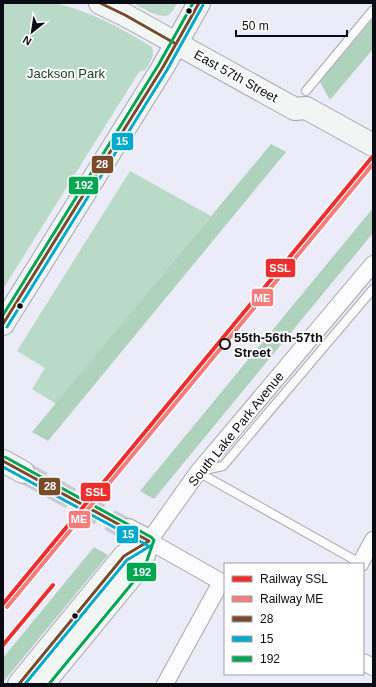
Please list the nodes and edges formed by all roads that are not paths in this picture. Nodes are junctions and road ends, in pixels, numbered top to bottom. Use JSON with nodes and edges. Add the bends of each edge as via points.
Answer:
{"nodes":[{"id":1,"x":100,"y":3,"type":"edge"},
{"id":2,"x":199,"y":3,"type":"edge"},
{"id":3,"x":373,"y":10,"type":"edge"},
{"id":4,"x":176,"y":44,"type":"junction"},
{"id":5,"x":300,"y":100,"type":"junction"},
{"id":6,"x":373,"y":145,"type":"edge"},
{"id":7,"x":373,"y":158,"type":"edge"},
{"id":8,"x":373,"y":264,"type":"edge"},
{"id":9,"x":373,"y":289,"type":"edge"},
{"id":10,"x":3,"y":324,"type":"edge"},
{"id":11,"x":3,"y":461,"type":"edge"},
{"id":12,"x":23,"y":472,"type":"tunnel mouth"},
{"id":13,"x":198,"y":472,"type":"junction"},
{"id":14,"x":128,"y":530,"type":"tunnel mouth"},
{"id":15,"x":373,"y":540,"type":"edge"},
{"id":16,"x":149,"y":541,"type":"junction"},
{"id":17,"x":360,"y":563,"type":"edge"},
{"id":18,"x":223,"y":583,"type":"edge"},
{"id":19,"x":364,"y":662,"type":"edge"},
{"id":20,"x":373,"y":667,"type":"edge"},
{"id":21,"x":19,"y":684,"type":"edge"},
{"id":22,"x":43,"y":684,"type":"edge"},
{"id":23,"x":165,"y":684,"type":"edge"}],
"edges":[{"from":1,"to":4,"type":"street","name":"East 57th Street"},
{"from":2,"to":4,"type":"street"},
{"from":3,"to":5,"type":"lane"},
{"from":4,"to":5,"type":"street","name":"East 57th Street"},
{"from":4,"to":10,"type":"street"},
{"from":5,"to":6,"type":"street","name":"East 57th Street","via":[[306,108]]},
{"from":5,"to":7,"type":"street","name":"East 57th Street","via":[[299,118]]},
{"from":8,"to":13,"type":"street","name":"South Lake Park Avenue"},
{"from":9,"to":13,"type":"lane","via":[[223,466]]},
{"from":11,"to":12,"type":"street"},
{"from":13,"to":16,"type":"street","name":"South Lake Park Avenue"},
{"from":13,"to":17,"type":"lane"},
{"from":14,"to":16,"type":"street"},
{"from":15,"to":17,"type":"street"},
{"from":16,"to":18,"type":"street"},
{"from":16,"to":21,"type":"street","name":"South Lake Park Avenue","via":[[124,556]]},
{"from":16,"to":22,"type":"street","name":"South Lake Park Avenue","via":[[140,566]]},
{"from":18,"to":23,"type":"street"},
{"from":19,"to":20,"type":"street"}]}
